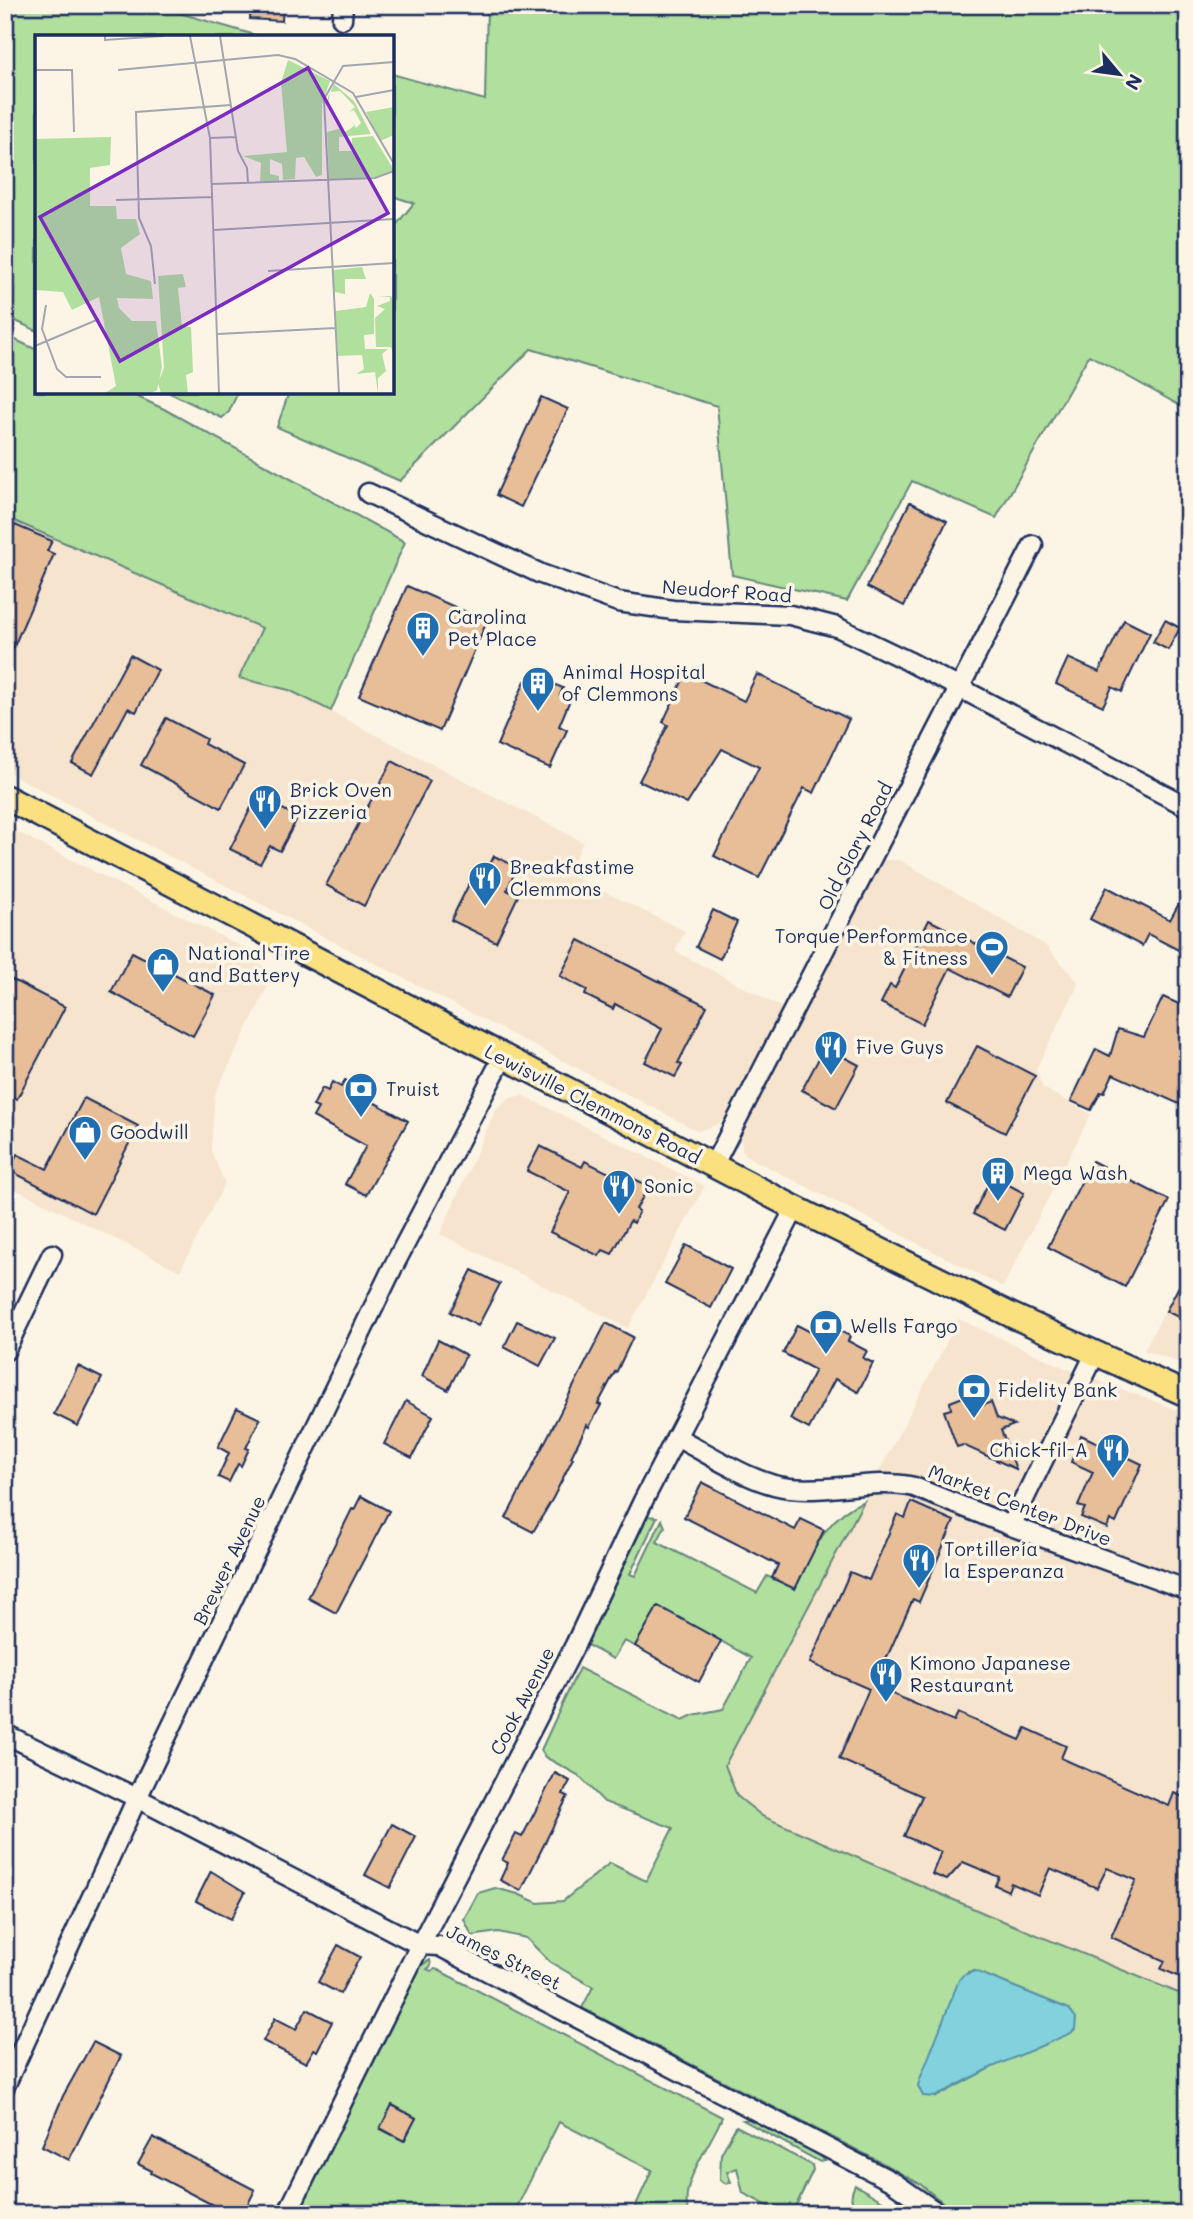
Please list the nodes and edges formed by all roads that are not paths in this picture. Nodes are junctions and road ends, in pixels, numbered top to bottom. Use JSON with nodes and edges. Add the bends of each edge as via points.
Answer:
{"nodes":[{"id":1,"x":368,"y":493,"type":"dead end"},
{"id":2,"x":1033,"y":545,"type":"dead end"},
{"id":3,"x":959,"y":689,"type":"junction"},
{"id":4,"x":5,"y":797,"type":"edge"},
{"id":5,"x":1188,"y":807,"type":"edge"},
{"id":6,"x":503,"y":1057,"type":"junction"},
{"id":7,"x":713,"y":1166,"type":"junction"},
{"id":8,"x":795,"y":1208,"type":"junction"},
{"id":9,"x":52,"y":1254,"type":"dead end"},
{"id":10,"x":5,"y":1351,"type":"edge"},
{"id":11,"x":1095,"y":1354,"type":"junction"},
{"id":12,"x":1188,"y":1395,"type":"edge"},
{"id":13,"x":676,"y":1437,"type":"junction"},
{"id":14,"x":1011,"y":1527,"type":"junction"},
{"id":15,"x":1188,"y":1590,"type":"edge"},
{"id":16,"x":5,"y":1734,"type":"edge"},
{"id":17,"x":137,"y":1798,"type":"junction"},
{"id":18,"x":420,"y":1945,"type":"junction"},
{"id":19,"x":5,"y":2087,"type":"edge"},
{"id":20,"x":287,"y":2214,"type":"edge"},
{"id":21,"x":939,"y":2214,"type":"edge"}],
"edges":[{"from":1,"to":3,"type":"street","name":"Neudorf Road","via":[[541,574],[618,603],[790,615],[837,627]]},
{"from":2,"to":3,"type":"street","name":"Old Glory Road"},
{"from":3,"to":5,"type":"street","name":"Neudorf Road"},
{"from":3,"to":7,"type":"street","name":"Old Glory Road"},
{"from":4,"to":6,"type":"main road","name":"Lewisville Clemmons Road"},
{"from":6,"to":7,"type":"main road","name":"Lewisville Clemmons Road"},
{"from":6,"to":17,"type":"street","name":"Brewer Avenue","via":[[392,1269]]},
{"from":7,"to":8,"type":"main road","name":"Lewisville Clemmons Road"},
{"from":8,"to":11,"type":"main road","name":"Lewisville Clemmons Road"},
{"from":8,"to":13,"type":"street","name":"Cook Avenue"},
{"from":9,"to":10,"type":"street"},
{"from":11,"to":12,"type":"main road","name":"Lewisville Clemmons Road"},
{"from":11,"to":14,"type":"street"},
{"from":13,"to":14,"type":"street","name":"Market Center Drive","via":[[778,1486],[806,1489],[898,1483]]},
{"from":13,"to":18,"type":"street","name":"Cook Avenue"},
{"from":14,"to":15,"type":"street","name":"Market Center Drive"},
{"from":16,"to":17,"type":"street","name":"James Street"},
{"from":17,"to":18,"type":"street","name":"James Street"},
{"from":17,"to":19,"type":"street","name":"Brewer Avenue"},
{"from":18,"to":20,"type":"street","name":"Cook Avenue"},
{"from":18,"to":21,"type":"street","name":"James Street","via":[[439,1946],[741,2101],[893,2182]]}]}
